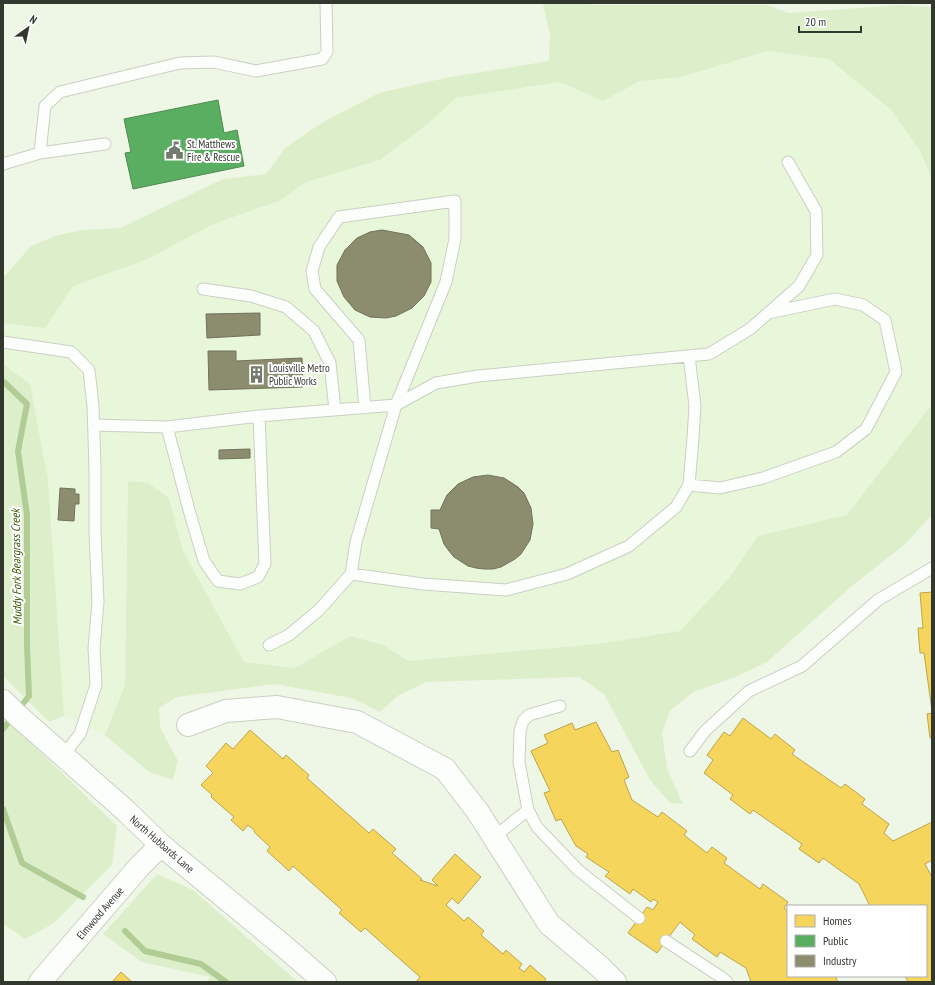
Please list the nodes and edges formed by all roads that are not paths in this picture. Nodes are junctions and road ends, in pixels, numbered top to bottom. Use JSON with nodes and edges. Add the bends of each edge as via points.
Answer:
{"nodes":[{"id":1,"x":326,"y":3,"type":"edge"},
{"id":2,"x":105,"y":144,"type":"dead end"},
{"id":3,"x":40,"y":153,"type":"junction"},
{"id":4,"x":788,"y":162,"type":"dead end"},
{"id":5,"x":3,"y":164,"type":"edge"},
{"id":6,"x":202,"y":289,"type":"dead end"},
{"id":7,"x":768,"y":313,"type":"junction"},
{"id":8,"x":3,"y":342,"type":"edge"},
{"id":9,"x":689,"y":356,"type":"junction"},
{"id":10,"x":396,"y":405,"type":"junction"},
{"id":11,"x":365,"y":408,"type":"junction"},
{"id":12,"x":335,"y":410,"type":"junction"},
{"id":13,"x":259,"y":416,"type":"junction"},
{"id":14,"x":94,"y":425,"type":"junction"},
{"id":15,"x":166,"y":427,"type":"junction"},
{"id":16,"x":689,"y":485,"type":"junction"},
{"id":17,"x":932,"y":568,"type":"edge"},
{"id":18,"x":351,"y":574,"type":"junction"},
{"id":19,"x":269,"y":645,"type":"dead end"},
{"id":20,"x":3,"y":701,"type":"edge"},
{"id":21,"x":560,"y":706,"type":"dead end"},
{"id":22,"x":188,"y":725,"type":"dead end"},
{"id":23,"x":690,"y":751,"type":"dead end"},
{"id":24,"x":63,"y":756,"type":"junction"},
{"id":25,"x":528,"y":810,"type":"junction"},
{"id":26,"x":494,"y":837,"type":"junction"},
{"id":27,"x":161,"y":844,"type":"junction"},
{"id":28,"x":639,"y":918,"type":"dead end"},
{"id":29,"x":666,"y":941,"type":"dead end"},
{"id":30,"x":40,"y":982,"type":"edge"},
{"id":31,"x":325,"y":982,"type":"edge"},
{"id":32,"x":615,"y":982,"type":"edge"},
{"id":33,"x":727,"y":982,"type":"edge"}],
"edges":[{"from":1,"to":3,"type":"lane","via":[[327,52],[322,59],[256,71],[214,62],[180,63],[60,92],[45,106]]},
{"from":2,"to":3,"type":"lane"},
{"from":3,"to":5,"type":"lane"},
{"from":4,"to":7,"type":"lane","via":[[816,211],[817,255],[799,286]]},
{"from":6,"to":12,"type":"lane","via":[[251,296],[286,307],[314,331],[330,362]]},
{"from":7,"to":9,"type":"lane","via":[[750,329],[709,354]]},
{"from":7,"to":16,"type":"lane","via":[[835,299],[863,305],[885,320],[896,372],[866,429],[836,452],[763,478],[720,488]]},
{"from":8,"to":14,"type":"lane","via":[[71,352],[89,370]]},
{"from":9,"to":10,"type":"lane","via":[[443,381]]},
{"from":9,"to":16,"type":"lane","via":[[695,406]]},
{"from":10,"to":11,"type":"lane"},
{"from":10,"to":11,"type":"lane","via":[[446,282],[455,239],[455,202],[340,217],[319,247],[312,271],[315,289],[359,340]]},
{"from":10,"to":18,"type":"lane","via":[[356,542]]},
{"from":11,"to":12,"type":"lane"},
{"from":12,"to":13,"type":"lane"},
{"from":13,"to":15,"type":"lane"},
{"from":13,"to":15,"type":"lane","via":[[265,564],[258,577],[240,584],[218,581],[204,561]]},
{"from":14,"to":15,"type":"lane"},
{"from":14,"to":24,"type":"lane","via":[[98,602],[94,648],[96,686],[80,734]]},
{"from":16,"to":18,"type":"lane","via":[[676,507],[629,546],[567,574],[506,590],[423,584]]},
{"from":17,"to":23,"type":"lane","via":[[878,600],[802,666],[749,691],[705,731]]},
{"from":18,"to":19,"type":"lane","via":[[320,610],[289,635]]},
{"from":20,"to":24,"type":"street","name":"North Hubbards Lane"},
{"from":21,"to":25,"type":"lane","via":[[529,715],[523,721],[518,762]]},
{"from":22,"to":26,"type":"street","via":[[226,711],[277,707],[357,722],[445,770]]},
{"from":24,"to":27,"type":"street","name":"North Hubbards Lane"},
{"from":25,"to":26,"type":"lane"},
{"from":25,"to":28,"type":"lane","via":[[537,827],[578,870]]},
{"from":26,"to":32,"type":"street","via":[[549,924]]},
{"from":27,"to":30,"type":"street","name":"Elmwood Avenue"},
{"from":27,"to":31,"type":"street","name":"North Hubbards Lane"},
{"from":29,"to":33,"type":"lane"}]}
